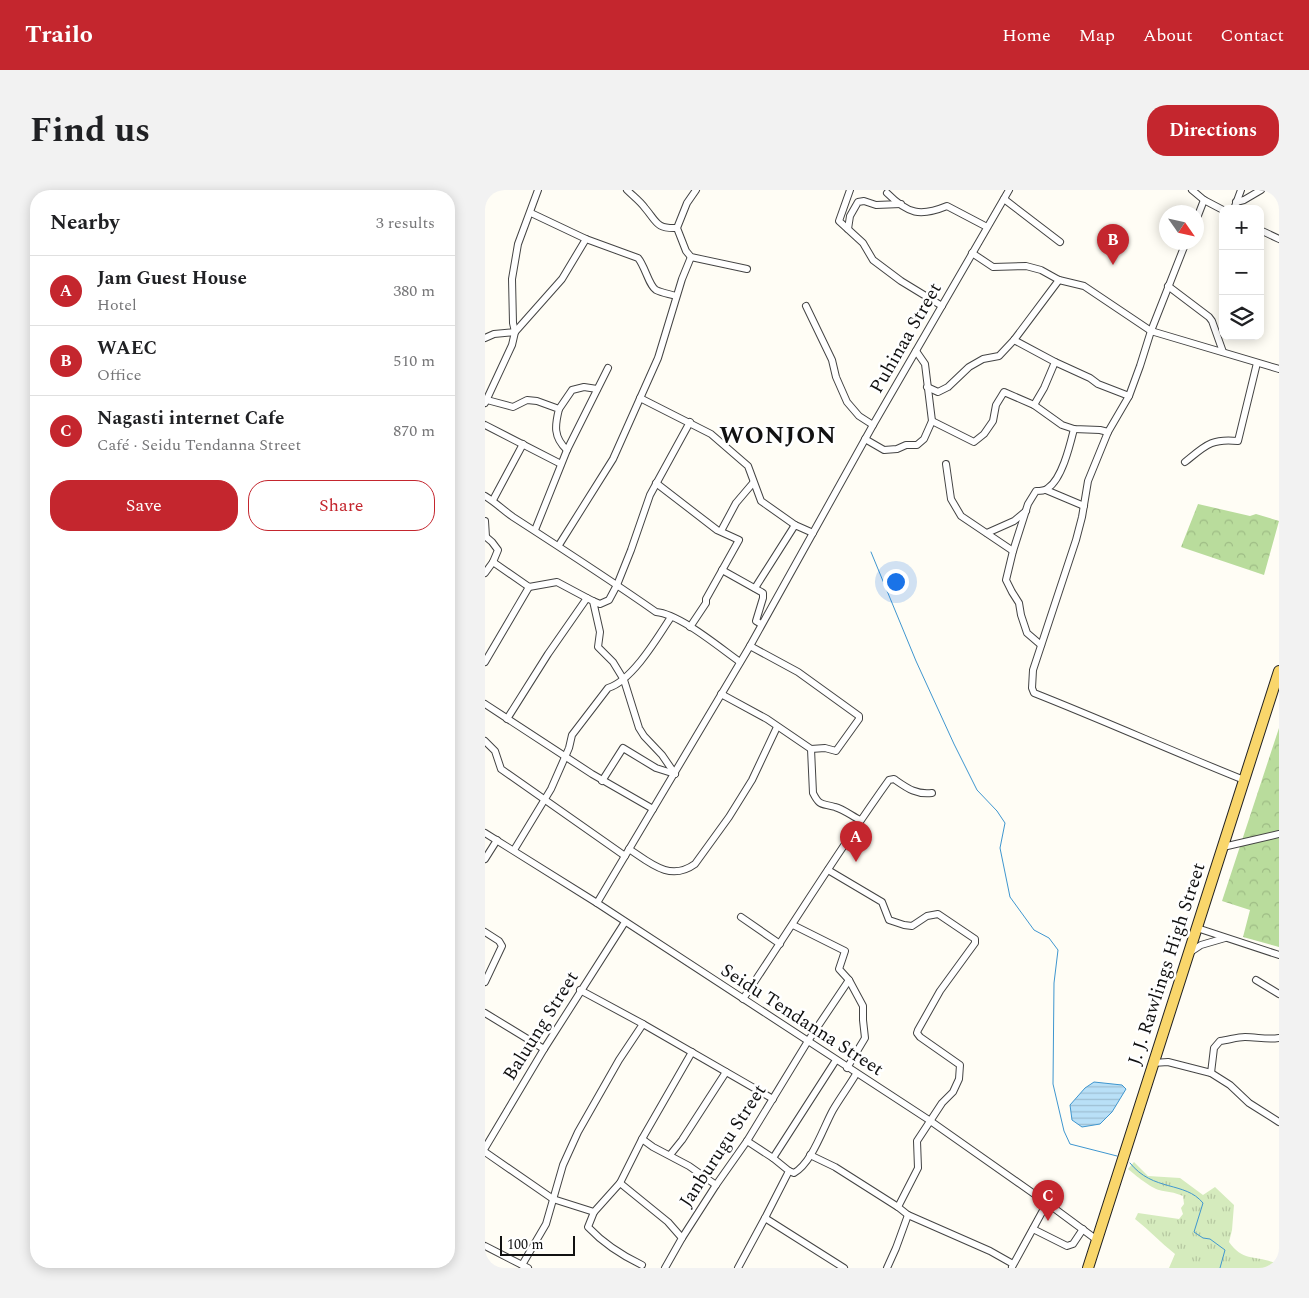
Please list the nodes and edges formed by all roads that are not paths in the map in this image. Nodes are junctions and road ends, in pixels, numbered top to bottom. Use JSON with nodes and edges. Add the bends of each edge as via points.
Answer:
{"nodes":[{"id":1,"x":538,"y":190,"type":"edge"},
{"id":2,"x":627,"y":190,"type":"edge"},
{"id":3,"x":696,"y":190,"type":"edge"},
{"id":4,"x":850,"y":190,"type":"edge"},
{"id":5,"x":1009,"y":190,"type":"edge"},
{"id":6,"x":1192,"y":190,"type":"edge"},
{"id":7,"x":1241,"y":190,"type":"edge"},
{"id":8,"x":1261,"y":190,"type":"edge"},
{"id":9,"x":887,"y":193,"type":"dead end"},
{"id":10,"x":1004,"y":199,"type":"junction"},
{"id":11,"x":1204,"y":200,"type":"junction"},
{"id":12,"x":901,"y":204,"type":"junction"},
{"id":13,"x":1202,"y":205,"type":"edge"},
{"id":14,"x":1235,"y":205,"type":"edge"},
{"id":15,"x":1236,"y":205,"type":"edge"},
{"id":16,"x":1219,"y":208,"type":"edge"},
{"id":17,"x":531,"y":213,"type":"junction"},
{"id":18,"x":987,"y":227,"type":"junction"},
{"id":19,"x":677,"y":228,"type":"junction"},
{"id":20,"x":849,"y":228,"type":"junction"},
{"id":21,"x":1264,"y":232,"type":"edge"},
{"id":22,"x":585,"y":239,"type":"junction"},
{"id":23,"x":1279,"y":239,"type":"edge"},
{"id":24,"x":1060,"y":242,"type":"dead end"},
{"id":25,"x":1183,"y":250,"type":"edge"},
{"id":26,"x":972,"y":253,"type":"junction"},
{"id":27,"x":691,"y":257,"type":"junction"},
{"id":28,"x":747,"y":268,"type":"dead end"},
{"id":29,"x":1059,"y":280,"type":"junction"},
{"id":30,"x":1168,"y":286,"type":"junction"},
{"id":31,"x":676,"y":296,"type":"junction"},
{"id":32,"x":806,"y":306,"type":"dead end"},
{"id":33,"x":942,"y":306,"type":"junction"},
{"id":34,"x":1151,"y":331,"type":"junction"},
{"id":35,"x":515,"y":332,"type":"junction"},
{"id":36,"x":485,"y":338,"type":"edge"},
{"id":37,"x":1014,"y":340,"type":"junction"},
{"id":38,"x":916,"y":351,"type":"junction"},
{"id":39,"x":1223,"y":352,"type":"junction"},
{"id":40,"x":1055,"y":362,"type":"junction"},
{"id":41,"x":1257,"y":363,"type":"junction"},
{"id":42,"x":608,"y":368,"type":"dead end"},
{"id":43,"x":1279,"y":369,"type":"edge"},
{"id":44,"x":927,"y":387,"type":"junction"},
{"id":45,"x":597,"y":389,"type":"junction"},
{"id":46,"x":1129,"y":396,"type":"junction"},
{"id":47,"x":640,"y":398,"type":"junction"},
{"id":48,"x":486,"y":402,"type":"edge"},
{"id":49,"x":1034,"y":405,"type":"junction"},
{"id":50,"x":559,"y":408,"type":"junction"},
{"id":51,"x":932,"y":421,"type":"junction"},
{"id":52,"x":690,"y":422,"type":"junction"},
{"id":53,"x":873,"y":425,"type":"junction"},
{"id":54,"x":485,"y":426,"type":"edge"},
{"id":55,"x":1074,"y":429,"type":"junction"},
{"id":56,"x":1108,"y":432,"type":"junction"},
{"id":57,"x":865,"y":439,"type":"junction"},
{"id":58,"x":523,"y":444,"type":"junction"},
{"id":59,"x":567,"y":450,"type":"junction"},
{"id":60,"x":1185,"y":462,"type":"dead end"},
{"id":61,"x":561,"y":464,"type":"junction"},
{"id":62,"x":946,"y":464,"type":"dead end"},
{"id":63,"x":656,"y":483,"type":"junction"},
{"id":64,"x":753,"y":483,"type":"junction"},
{"id":65,"x":1046,"y":490,"type":"junction"},
{"id":66,"x":485,"y":496,"type":"edge"},
{"id":67,"x":493,"y":500,"type":"junction"},
{"id":68,"x":1083,"y":506,"type":"junction"},
{"id":69,"x":1027,"y":510,"type":"junction"},
{"id":70,"x":485,"y":521,"type":"edge"},
{"id":71,"x":795,"y":525,"type":"junction"},
{"id":72,"x":535,"y":530,"type":"junction"},
{"id":73,"x":721,"y":531,"type":"junction"},
{"id":74,"x":813,"y":533,"type":"junction"},
{"id":75,"x":987,"y":533,"type":"junction"},
{"id":76,"x":486,"y":536,"type":"edge"},
{"id":77,"x":559,"y":545,"type":"junction"},
{"id":78,"x":1013,"y":551,"type":"junction"},
{"id":79,"x":493,"y":562,"type":"junction"},
{"id":80,"x":722,"y":570,"type":"junction"},
{"id":81,"x":485,"y":573,"type":"edge"},
{"id":82,"x":617,"y":585,"type":"junction"},
{"id":83,"x":529,"y":587,"type":"junction"},
{"id":84,"x":755,"y":588,"type":"junction"},
{"id":85,"x":587,"y":598,"type":"junction"},
{"id":86,"x":593,"y":602,"type":"junction"},
{"id":87,"x":671,"y":616,"type":"junction"},
{"id":88,"x":761,"y":624,"type":"junction"},
{"id":89,"x":690,"y":626,"type":"junction"},
{"id":90,"x":1041,"y":645,"type":"junction"},
{"id":91,"x":750,"y":646,"type":"junction"},
{"id":92,"x":485,"y":662,"type":"edge"},
{"id":93,"x":740,"y":662,"type":"junction"},
{"id":94,"x":1279,"y":671,"type":"edge"},
{"id":95,"x":623,"y":680,"type":"junction"},
{"id":96,"x":721,"y":694,"type":"junction"},
{"id":97,"x":485,"y":704,"type":"edge"},
{"id":98,"x":507,"y":720,"type":"junction"},
{"id":99,"x":777,"y":727,"type":"junction"},
{"id":100,"x":485,"y":741,"type":"edge"},
{"id":101,"x":811,"y":749,"type":"junction"},
{"id":102,"x":565,"y":756,"type":"junction"},
{"id":103,"x":675,"y":774,"type":"junction"},
{"id":104,"x":1244,"y":780,"type":"junction"},
{"id":105,"x":602,"y":781,"type":"junction"},
{"id":106,"x":932,"y":793,"type":"dead end"},
{"id":107,"x":546,"y":799,"type":"junction"},
{"id":108,"x":653,"y":809,"type":"junction"},
{"id":109,"x":860,"y":820,"type":"junction"},
{"id":110,"x":485,"y":833,"type":"edge"},
{"id":111,"x":1279,"y":834,"type":"edge"},
{"id":112,"x":497,"y":840,"type":"junction"},
{"id":113,"x":1223,"y":847,"type":"junction"},
{"id":114,"x":629,"y":849,"type":"junction"},
{"id":115,"x":513,"y":850,"type":"junction"},
{"id":116,"x":625,"y":856,"type":"junction"},
{"id":117,"x":485,"y":859,"type":"edge"},
{"id":118,"x":828,"y":870,"type":"junction"},
{"id":119,"x":597,"y":903,"type":"junction"},
{"id":120,"x":741,"y":916,"type":"dead end"},
{"id":121,"x":625,"y":922,"type":"junction"},
{"id":122,"x":793,"y":925,"type":"junction"},
{"id":123,"x":1197,"y":928,"type":"junction"},
{"id":124,"x":485,"y":932,"type":"edge"},
{"id":125,"x":1225,"y":938,"type":"junction"},
{"id":126,"x":780,"y":944,"type":"junction"},
{"id":127,"x":1189,"y":953,"type":"junction"},
{"id":128,"x":1279,"y":955,"type":"edge"},
{"id":129,"x":849,"y":980,"type":"junction"},
{"id":130,"x":1256,"y":980,"type":"dead end"},
{"id":131,"x":485,"y":982,"type":"edge"},
{"id":132,"x":580,"y":990,"type":"junction"},
{"id":133,"x":1279,"y":994,"type":"edge"},
{"id":134,"x":743,"y":999,"type":"junction"},
{"id":135,"x":485,"y":1014,"type":"edge"},
{"id":136,"x":643,"y":1024,"type":"junction"},
{"id":137,"x":1279,"y":1038,"type":"edge"},
{"id":138,"x":808,"y":1042,"type":"junction"},
{"id":139,"x":544,"y":1049,"type":"junction"},
{"id":140,"x":692,"y":1052,"type":"junction"},
{"id":141,"x":836,"y":1060,"type":"junction"},
{"id":142,"x":1153,"y":1063,"type":"junction"},
{"id":143,"x":847,"y":1068,"type":"junction"},
{"id":144,"x":726,"y":1072,"type":"junction"},
{"id":145,"x":1211,"y":1073,"type":"junction"},
{"id":146,"x":856,"y":1074,"type":"junction"},
{"id":147,"x":773,"y":1099,"type":"junction"},
{"id":148,"x":929,"y":1120,"type":"junction"},
{"id":149,"x":1279,"y":1122,"type":"edge"},
{"id":150,"x":642,"y":1140,"type":"junction"},
{"id":151,"x":747,"y":1141,"type":"junction"},
{"id":152,"x":485,"y":1148,"type":"edge"},
{"id":153,"x":485,"y":1152,"type":"edge"},
{"id":154,"x":671,"y":1155,"type":"junction"},
{"id":155,"x":810,"y":1155,"type":"junction"},
{"id":156,"x":773,"y":1158,"type":"junction"},
{"id":157,"x":789,"y":1171,"type":"junction"},
{"id":158,"x":620,"y":1183,"type":"junction"},
{"id":159,"x":716,"y":1185,"type":"junction"},
{"id":160,"x":553,"y":1199,"type":"junction"},
{"id":161,"x":1047,"y":1203,"type":"junction"},
{"id":162,"x":898,"y":1207,"type":"junction"},
{"id":163,"x":594,"y":1212,"type":"junction"},
{"id":164,"x":908,"y":1214,"type":"junction"},
{"id":165,"x":765,"y":1218,"type":"junction"},
{"id":166,"x":1033,"y":1228,"type":"junction"},
{"id":167,"x":1083,"y":1229,"type":"junction"},
{"id":168,"x":682,"y":1238,"type":"junction"},
{"id":169,"x":1097,"y":1240,"type":"junction"},
{"id":170,"x":485,"y":1246,"type":"edge"},
{"id":171,"x":642,"y":1265,"type":"dead end"},
{"id":172,"x":525,"y":1266,"type":"edge"},
{"id":173,"x":1012,"y":1266,"type":"edge"},
{"id":174,"x":665,"y":1268,"type":"edge"},
{"id":175,"x":738,"y":1268,"type":"edge"},
{"id":176,"x":844,"y":1268,"type":"edge"},
{"id":177,"x":887,"y":1268,"type":"edge"},
{"id":178,"x":1088,"y":1268,"type":"edge"}],
"edges":[{"from":1,"to":17,"type":"street"},
{"from":2,"to":19,"type":"street","via":[[657,224],[666,229]]},
{"from":3,"to":19,"type":"street"},
{"from":4,"to":20,"type":"street","via":[[839,221]]},
{"from":5,"to":10,"type":"street","name":"Puhinaa Street"},
{"from":6,"to":11,"type":"street"},
{"from":7,"to":14,"type":"street"},
{"from":8,"to":15,"type":"street"},
{"from":9,"to":12,"type":"street"},
{"from":10,"to":18,"type":"street","name":"Puhinaa Street"},
{"from":10,"to":24,"type":"street"},
{"from":11,"to":13,"type":"street"},
{"from":11,"to":16,"type":"street"},
{"from":12,"to":18,"type":"street","via":[[920,213],[947,206]]},
{"from":12,"to":20,"type":"street","via":[[858,202],[850,216]]},
{"from":17,"to":22,"type":"street"},
{"from":17,"to":35,"type":"street","via":[[518,244],[512,279]]},
{"from":18,"to":26,"type":"street","name":"Puhinaa Street"},
{"from":19,"to":27,"type":"street"},
{"from":20,"to":33,"type":"street","via":[[873,260]]},
{"from":21,"to":23,"type":"street"},
{"from":22,"to":31,"type":"street","via":[[638,258],[655,290]]},
{"from":22,"to":35,"type":"street","via":[[562,279]]},
{"from":25,"to":30,"type":"street"},
{"from":26,"to":29,"type":"street","via":[[993,267],[1026,266]]},
{"from":26,"to":33,"type":"street","name":"Puhinaa Street"},
{"from":27,"to":28,"type":"street"},
{"from":27,"to":31,"type":"street"},
{"from":29,"to":34,"type":"street","via":[[1084,286]]},
{"from":29,"to":37,"type":"street"},
{"from":30,"to":34,"type":"street"},
{"from":30,"to":39,"type":"street","via":[[1209,316]]},
{"from":31,"to":47,"type":"street","via":[[658,358]]},
{"from":32,"to":53,"type":"street","via":[[832,360],[847,402],[859,416]]},
{"from":33,"to":38,"type":"street","name":"Puhinaa Street"},
{"from":34,"to":39,"type":"street"},
{"from":34,"to":46,"type":"street"},
{"from":35,"to":36,"type":"street"},
{"from":35,"to":48,"type":"street"},
{"from":37,"to":40,"type":"street"},
{"from":37,"to":44,"type":"street","via":[[999,356],[983,359],[969,367],[948,387],[938,392]]},
{"from":38,"to":44,"type":"street","via":[[925,364]]},
{"from":38,"to":53,"type":"street","name":"Puhinaa Street"},
{"from":39,"to":41,"type":"street"},
{"from":40,"to":46,"type":"street"},
{"from":40,"to":49,"type":"street"},
{"from":41,"to":43,"type":"street"},
{"from":41,"to":60,"type":"street","via":[[1238,441],[1210,442]]},
{"from":42,"to":45,"type":"street"},
{"from":44,"to":51,"type":"street"},
{"from":45,"to":50,"type":"street","via":[[584,387],[572,390]]},
{"from":45,"to":59,"type":"street"},
{"from":46,"to":56,"type":"street"},
{"from":47,"to":52,"type":"street"},
{"from":47,"to":77,"type":"street","via":[[613,459]]},
{"from":48,"to":50,"type":"street","via":[[513,407],[527,400],[537,400]]},
{"from":49,"to":51,"type":"street","via":[[1004,392],[996,405],[993,421],[974,442]]},
{"from":49,"to":55,"type":"street","via":[[1062,425]]},
{"from":50,"to":59,"type":"street","via":[[554,426]]},
{"from":51,"to":57,"type":"street","via":[[924,439],[917,444],[885,450]]},
{"from":52,"to":63,"type":"street"},
{"from":52,"to":64,"type":"street","via":[[711,434],[748,466]]},
{"from":53,"to":57,"type":"street","name":"Puhinaa Street"},
{"from":54,"to":58,"type":"street"},
{"from":55,"to":56,"type":"street"},
{"from":55,"to":65,"type":"street","via":[[1056,482]]},
{"from":56,"to":68,"type":"street","via":[[1088,481]]},
{"from":57,"to":74,"type":"street","name":"Puhinaa Street"},
{"from":58,"to":61,"type":"street"},
{"from":58,"to":67,"type":"street"},
{"from":59,"to":61,"type":"street"},
{"from":61,"to":72,"type":"street"},
{"from":62,"to":75,"type":"street","via":[[953,504],[961,516]]},
{"from":63,"to":73,"type":"street"},
{"from":63,"to":82,"type":"street"},
{"from":64,"to":71,"type":"street","via":[[761,501]]},
{"from":64,"to":73,"type":"street","via":[[736,503]]},
{"from":65,"to":68,"type":"street"},
{"from":65,"to":69,"type":"street","via":[[1036,492]]},
{"from":66,"to":67,"type":"street"},
{"from":67,"to":72,"type":"street","via":[[511,516]]},
{"from":68,"to":90,"type":"street"},
{"from":69,"to":75,"type":"street","via":[[1014,521]]},
{"from":69,"to":78,"type":"street"},
{"from":70,"to":76,"type":"street"},
{"from":71,"to":74,"type":"street"},
{"from":71,"to":84,"type":"street"},
{"from":72,"to":77,"type":"street"},
{"from":73,"to":80,"type":"street","via":[[739,540]]},
{"from":74,"to":88,"type":"street","name":"Puhinaa Street"},
{"from":75,"to":78,"type":"street"},
{"from":76,"to":79,"type":"street","via":[[497,550]]},
{"from":77,"to":82,"type":"street"},
{"from":78,"to":90,"type":"street","via":[[1006,580],[1019,602],[1027,633]]},
{"from":79,"to":81,"type":"street"},
{"from":79,"to":83,"type":"street"},
{"from":80,"to":84,"type":"street"},
{"from":80,"to":89,"type":"street"},
{"from":82,"to":86,"type":"street","via":[[609,600],[600,604]]},
{"from":82,"to":87,"type":"street","via":[[656,612]]},
{"from":83,"to":85,"type":"street","via":[[557,582]]},
{"from":83,"to":92,"type":"street"},
{"from":84,"to":88,"type":"street","via":[[763,593],[756,620]]},
{"from":85,"to":86,"type":"street"},
{"from":85,"to":98,"type":"street"},
{"from":86,"to":95,"type":"street","via":[[600,632],[598,647],[613,662]]},
{"from":87,"to":89,"type":"street"},
{"from":87,"to":95,"type":"street","via":[[646,656]]},
{"from":88,"to":91,"type":"street","name":"Puhinaa Street"},
{"from":89,"to":93,"type":"street"},
{"from":90,"to":104,"type":"street","via":[[1033,670],[1032,688],[1035,692]]},
{"from":91,"to":93,"type":"street","name":"Puhinaa Street"},
{"from":91,"to":101,"type":"street","via":[[799,672],[859,716],[836,752],[825,748]]},
{"from":93,"to":96,"type":"street","name":"Puhinaa Street"},
{"from":94,"to":104,"type":"main road","name":"J. J. Rawlings High Street"},
{"from":95,"to":102,"type":"street","via":[[608,688],[583,719],[572,734]]},
{"from":95,"to":103,"type":"street","via":[[639,728]]},
{"from":96,"to":99,"type":"street"},
{"from":96,"to":103,"type":"street","name":"Puhinaa Street"},
{"from":97,"to":98,"type":"street"},
{"from":98,"to":102,"type":"street"},
{"from":99,"to":101,"type":"street"},
{"from":99,"to":114,"type":"street","via":[[752,780],[695,864],[676,872],[660,869]]},
{"from":100,"to":107,"type":"street","via":[[495,751],[501,769]]},
{"from":101,"to":109,"type":"street","via":[[815,798]]},
{"from":102,"to":105,"type":"street"},
{"from":102,"to":107,"type":"street"},
{"from":103,"to":105,"type":"street","via":[[656,768],[623,748]]},
{"from":103,"to":108,"type":"street","name":"Puhinaa Street"},
{"from":104,"to":113,"type":"main road","name":"J. J. Rawlings High Street"},
{"from":105,"to":108,"type":"street"},
{"from":106,"to":109,"type":"street","via":[[912,792],[894,779],[889,780]]},
{"from":107,"to":115,"type":"street"},
{"from":107,"to":116,"type":"street"},
{"from":108,"to":114,"type":"street","name":"Puhinaa Street"},
{"from":109,"to":118,"type":"street"},
{"from":110,"to":112,"type":"street","name":"Seidu Tendanna Street"},
{"from":111,"to":113,"type":"street"},
{"from":112,"to":115,"type":"street","name":"Seidu Tendanna Street"},
{"from":112,"to":117,"type":"street"},
{"from":113,"to":123,"type":"main road","name":"J. J. Rawlings High Street"},
{"from":114,"to":116,"type":"street","name":"Puhinaa Street"},
{"from":115,"to":119,"type":"street","name":"Seidu Tendanna Street"},
{"from":116,"to":119,"type":"street","name":"Puhinaa Street"},
{"from":118,"to":122,"type":"street"},
{"from":118,"to":148,"type":"street","via":[[882,902],[889,920],[912,926],[927,916],[938,914],[975,939],[917,1033],[960,1065],[953,1092]]},
{"from":119,"to":121,"type":"street","name":"Seidu Tendanna Street"},
{"from":120,"to":126,"type":"street"},
{"from":121,"to":132,"type":"street","name":"Baluung Street"},
{"from":121,"to":134,"type":"street","name":"Seidu Tendanna Street"},
{"from":122,"to":126,"type":"street"},
{"from":122,"to":129,"type":"street","via":[[845,950],[839,969]]},
{"from":123,"to":125,"type":"street"},
{"from":123,"to":127,"type":"main road","name":"J. J. Rawlings High Street"},
{"from":124,"to":131,"type":"street","via":[[502,946]]},
{"from":125,"to":127,"type":"street","via":[[1201,945]]},
{"from":125,"to":128,"type":"street"},
{"from":126,"to":134,"type":"street"},
{"from":127,"to":142,"type":"main road","name":"J. J. Rawlings High Street"},
{"from":129,"to":138,"type":"street","name":"Janburugu Street"},
{"from":129,"to":143,"type":"street","via":[[863,1006],[865,1034]]},
{"from":130,"to":133,"type":"street"},
{"from":132,"to":136,"type":"street"},
{"from":132,"to":139,"type":"street","name":"Baluung Street"},
{"from":134,"to":138,"type":"street","name":"Seidu Tendanna Street"},
{"from":135,"to":139,"type":"street"},
{"from":136,"to":140,"type":"street"},
{"from":136,"to":160,"type":"street","via":[[578,1132],[563,1165]]},
{"from":137,"to":145,"type":"street","via":[[1244,1036],[1220,1041],[1214,1048]]},
{"from":138,"to":141,"type":"street","name":"Seidu Tendanna Street"},
{"from":138,"to":147,"type":"street","name":"Janburugu Street"},
{"from":139,"to":152,"type":"street","name":"Baluung Street"},
{"from":140,"to":144,"type":"street"},
{"from":140,"to":150,"type":"street"},
{"from":141,"to":143,"type":"street","name":"Seidu Tendanna Street"},
{"from":141,"to":156,"type":"street"},
{"from":142,"to":145,"type":"street","via":[[1167,1062]]},
{"from":142,"to":169,"type":"main road","name":"J. J. Rawlings High Street"},
{"from":143,"to":146,"type":"street","name":"Seidu Tendanna Street"},
{"from":144,"to":147,"type":"street"},
{"from":144,"to":154,"type":"street"},
{"from":145,"to":149,"type":"street"},
{"from":146,"to":148,"type":"street","name":"Seidu Tendanna Street"},
{"from":146,"to":155,"type":"street"},
{"from":147,"to":151,"type":"street","name":"Janburugu Street"},
{"from":148,"to":161,"type":"street","name":"Seidu Tendanna Street"},
{"from":148,"to":162,"type":"street","via":[[917,1141],[918,1168]]},
{"from":150,"to":154,"type":"street"},
{"from":150,"to":158,"type":"street"},
{"from":151,"to":156,"type":"street"},
{"from":151,"to":159,"type":"street","name":"Janburugu Street"},
{"from":153,"to":160,"type":"street"},
{"from":154,"to":159,"type":"street"},
{"from":155,"to":157,"type":"street","via":[[799,1171]]},
{"from":155,"to":162,"type":"street"},
{"from":156,"to":157,"type":"street"},
{"from":157,"to":165,"type":"street"},
{"from":158,"to":163,"type":"street"},
{"from":158,"to":168,"type":"street","via":[[668,1222]]},
{"from":159,"to":168,"type":"street","name":"Janburugu Street"},
{"from":160,"to":163,"type":"street"},
{"from":160,"to":172,"type":"street","via":[[542,1234]]},
{"from":161,"to":166,"type":"street"},
{"from":161,"to":167,"type":"street","name":"Seidu Tendanna Street"},
{"from":162,"to":164,"type":"street"},
{"from":163,"to":171,"type":"street","via":[[588,1227],[620,1254]]},
{"from":164,"to":173,"type":"street","via":[[991,1251]]},
{"from":164,"to":177,"type":"street"},
{"from":165,"to":175,"type":"street"},
{"from":165,"to":176,"type":"street"},
{"from":166,"to":167,"type":"street","via":[[1067,1246],[1073,1244]]},
{"from":166,"to":173,"type":"street"},
{"from":167,"to":169,"type":"street","name":"Seidu Tendanna Street"},
{"from":168,"to":174,"type":"street","name":"Janburugu Street"},
{"from":169,"to":178,"type":"main road","name":"J. J. Rawlings High Street"},
{"from":170,"to":172,"type":"street"}]}
